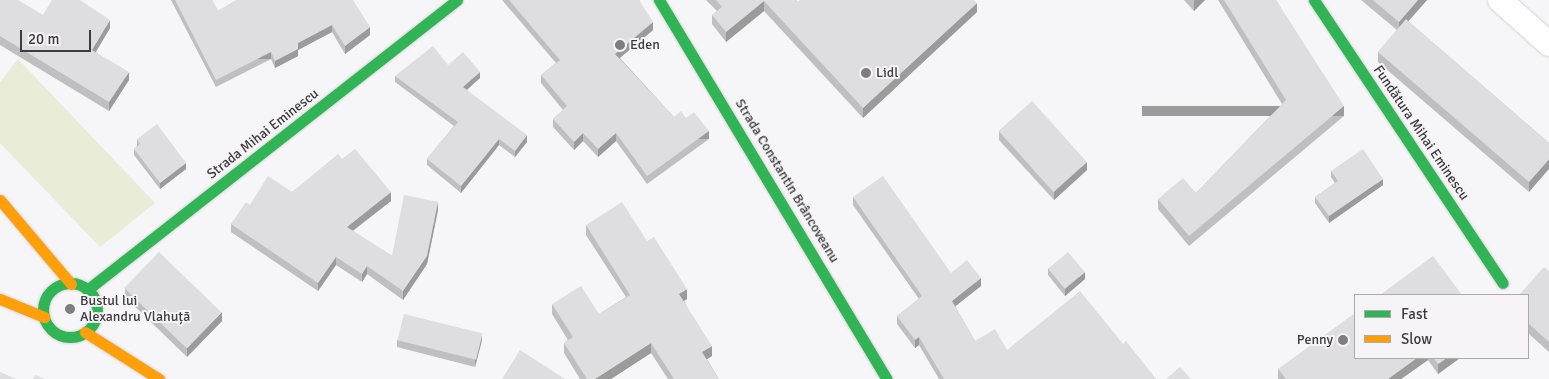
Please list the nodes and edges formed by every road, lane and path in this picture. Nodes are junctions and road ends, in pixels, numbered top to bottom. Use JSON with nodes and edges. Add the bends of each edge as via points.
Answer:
{"nodes":[{"id":1,"x":457,"y":0,"type":"edge"},
{"id":2,"x":659,"y":0,"type":"edge"},
{"id":3,"x":1314,"y":0,"type":"edge"},
{"id":4,"x":1500,"y":0,"type":"edge"},
{"id":5,"x":1546,"y":34,"type":"edge"},
{"id":6,"x":0,"y":200,"type":"edge"},
{"id":7,"x":1502,"y":283,"type":"dead end"},
{"id":8,"x":70,"y":284,"type":"junction"},
{"id":9,"x":87,"y":290,"type":"junction"},
{"id":10,"x":0,"y":299,"type":"edge"},
{"id":11,"x":44,"y":317,"type":"junction"},
{"id":12,"x":85,"y":332,"type":"junction"},
{"id":13,"x":885,"y":378,"type":"edge"},
{"id":14,"x":159,"y":379,"type":"edge"}],
"edges":[{"from":1,"to":9,"type":"street","name":"Strada Mihai Eminescu"},
{"from":2,"to":13,"type":"street","name":"Strada Constantin Brâncoveanu"},
{"from":3,"to":7,"type":"street","name":"Fundătura Mihai Eminescu"},
{"from":4,"to":5,"type":"street"},
{"from":6,"to":8,"type":"street"},
{"from":8,"to":9,"type":"street"},
{"from":8,"to":11,"type":"street","via":[[58,286],[49,294],[43,305]]},
{"from":9,"to":12,"type":"street","via":[[94,299],[96,313]]},
{"from":10,"to":11,"type":"street"},
{"from":11,"to":12,"type":"street","via":[[59,335],[70,337]]},
{"from":12,"to":14,"type":"street"}]}
